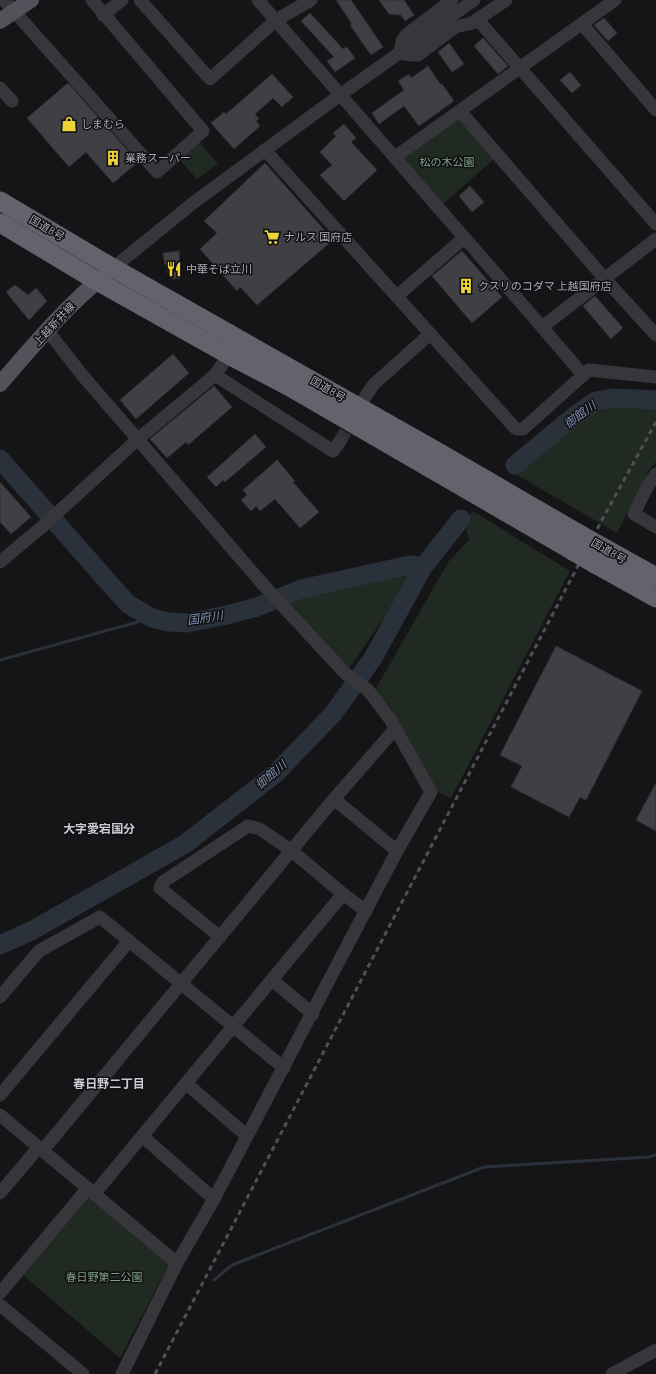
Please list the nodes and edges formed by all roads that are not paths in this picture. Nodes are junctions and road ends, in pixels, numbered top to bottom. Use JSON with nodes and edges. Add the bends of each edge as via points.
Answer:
{"nodes":[{"id":1,"x":31,"y":0,"type":"edge"},
{"id":2,"x":92,"y":0,"type":"edge"},
{"id":3,"x":122,"y":0,"type":"edge"},
{"id":4,"x":140,"y":0,"type":"edge"},
{"id":5,"x":258,"y":0,"type":"edge"},
{"id":6,"x":311,"y":0,"type":"edge"},
{"id":7,"x":452,"y":0,"type":"edge"},
{"id":8,"x":474,"y":0,"type":"edge"},
{"id":9,"x":506,"y":0,"type":"edge"},
{"id":10,"x":615,"y":0,"type":"edge"},
{"id":11,"x":9,"y":6,"type":"edge"},
{"id":12,"x":103,"y":15,"type":"junction"},
{"id":13,"x":276,"y":20,"type":"junction"},
{"id":14,"x":478,"y":20,"type":"junction"},
{"id":15,"x":0,"y":21,"type":"edge"},
{"id":16,"x":582,"y":24,"type":"junction"},
{"id":17,"x":400,"y":53,"type":"junction"},
{"id":18,"x":520,"y":68,"type":"junction"},
{"id":19,"x":0,"y":88,"type":"edge"},
{"id":20,"x":340,"y":95,"type":"junction"},
{"id":21,"x":12,"y":101,"type":"dead end"},
{"id":22,"x":656,"y":110,"type":"edge"},
{"id":23,"x":460,"y":111,"type":"junction"},
{"id":24,"x":265,"y":150,"type":"junction"},
{"id":25,"x":394,"y":157,"type":"junction"},
{"id":26,"x":0,"y":201,"type":"edge"},
{"id":27,"x":0,"y":223,"type":"edge"},
{"id":28,"x":656,"y":224,"type":"edge"},
{"id":29,"x":464,"y":238,"type":"junction"},
{"id":30,"x":656,"y":239,"type":"edge"},
{"id":31,"x":113,"y":268,"type":"junction"},
{"id":32,"x":604,"y":279,"type":"junction"},
{"id":33,"x":97,"y":280,"type":"junction"},
{"id":34,"x":397,"y":296,"type":"junction"},
{"id":35,"x":542,"y":326,"type":"junction"},
{"id":36,"x":47,"y":330,"type":"junction"},
{"id":37,"x":430,"y":334,"type":"junction"},
{"id":38,"x":656,"y":335,"type":"edge"},
{"id":39,"x":229,"y":355,"type":"junction"},
{"id":40,"x":215,"y":375,"type":"junction"},
{"id":41,"x":583,"y":375,"type":"junction"},
{"id":42,"x":656,"y":378,"type":"edge"},
{"id":43,"x":0,"y":384,"type":"edge"},
{"id":44,"x":365,"y":397,"type":"dead end"},
{"id":45,"x":138,"y":439,"type":"junction"},
{"id":46,"x":339,"y":443,"type":"dead end"},
{"id":47,"x":656,"y":474,"type":"edge"},
{"id":48,"x":656,"y":527,"type":"edge"},
{"id":49,"x":577,"y":543,"type":"junction"},
{"id":50,"x":0,"y":562,"type":"edge"},
{"id":51,"x":656,"y":577,"type":"edge"},
{"id":52,"x":656,"y":598,"type":"edge"},
{"id":53,"x":395,"y":729,"type":"junction"},
{"id":54,"x":334,"y":799,"type":"junction"},
{"id":55,"x":292,"y":851,"type":"junction"},
{"id":56,"x":397,"y":851,"type":"junction"},
{"id":57,"x":343,"y":894,"type":"junction"},
{"id":58,"x":366,"y":911,"type":"junction"},
{"id":59,"x":220,"y":937,"type":"junction"},
{"id":60,"x":129,"y":941,"type":"junction"},
{"id":61,"x":272,"y":980,"type":"junction"},
{"id":62,"x":180,"y":983,"type":"junction"},
{"id":63,"x":0,"y":997,"type":"edge"},
{"id":64,"x":313,"y":1014,"type":"junction"},
{"id":65,"x":233,"y":1027,"type":"junction"},
{"id":66,"x":284,"y":1068,"type":"junction"},
{"id":67,"x":187,"y":1084,"type":"junction"},
{"id":68,"x":0,"y":1095,"type":"edge"},
{"id":69,"x":0,"y":1115,"type":"edge"},
{"id":70,"x":142,"y":1136,"type":"junction"},
{"id":71,"x":247,"y":1136,"type":"junction"},
{"id":72,"x":41,"y":1148,"type":"junction"},
{"id":73,"x":91,"y":1191,"type":"junction"},
{"id":74,"x":0,"y":1193,"type":"edge"},
{"id":75,"x":214,"y":1199,"type":"junction"},
{"id":76,"x":177,"y":1263,"type":"junction"},
{"id":77,"x":0,"y":1294,"type":"edge"},
{"id":78,"x":0,"y":1305,"type":"edge"},
{"id":79,"x":656,"y":1350,"type":"edge"},
{"id":80,"x":83,"y":1374,"type":"edge"},
{"id":81,"x":122,"y":1374,"type":"edge"},
{"id":82,"x":612,"y":1374,"type":"edge"}],
"edges":[{"from":1,"to":11,"type":"main road"},
{"from":2,"to":12,"type":"street"},
{"from":3,"to":12,"type":"street"},
{"from":4,"to":13,"type":"street","via":[[210,79]]},
{"from":5,"to":13,"type":"street"},
{"from":6,"to":13,"type":"street"},
{"from":7,"to":17,"type":"street","via":[[406,35]]},
{"from":8,"to":17,"type":"street"},
{"from":9,"to":14,"type":"street"},
{"from":10,"to":16,"type":"street"},
{"from":11,"to":12,"type":"street","via":[[157,172],[203,131]]},
{"from":11,"to":15,"type":"main road"},
{"from":13,"to":20,"type":"street"},
{"from":14,"to":17,"type":"street","via":[[455,27],[418,55]]},
{"from":14,"to":18,"type":"street"},
{"from":16,"to":18,"type":"street"},
{"from":16,"to":22,"type":"street"},
{"from":17,"to":20,"type":"street"},
{"from":18,"to":23,"type":"street"},
{"from":18,"to":28,"type":"street"},
{"from":19,"to":21,"type":"street"},
{"from":20,"to":24,"type":"street"},
{"from":20,"to":25,"type":"street"},
{"from":23,"to":25,"type":"street"},
{"from":23,"to":32,"type":"street"},
{"from":24,"to":31,"type":"street","via":[[193,203]]},
{"from":24,"to":34,"type":"street"},
{"from":25,"to":29,"type":"street"},
{"from":26,"to":31,"type":"highway","name":"国道8号"},
{"from":27,"to":33,"type":"highway","name":"国道8号"},
{"from":29,"to":34,"type":"street"},
{"from":29,"to":35,"type":"street"},
{"from":30,"to":32,"type":"street"},
{"from":31,"to":33,"type":"main road","name":"上越新井線"},
{"from":31,"to":49,"type":"highway","name":"国道8号","via":[[431,448]]},
{"from":32,"to":35,"type":"street"},
{"from":32,"to":38,"type":"street"},
{"from":33,"to":36,"type":"main road","name":"上越新井線"},
{"from":33,"to":39,"type":"highway","name":"国道8号"},
{"from":34,"to":37,"type":"street"},
{"from":35,"to":41,"type":"street"},
{"from":36,"to":43,"type":"main road","name":"上越新井線"},
{"from":36,"to":45,"type":"street"},
{"from":37,"to":41,"type":"street","via":[[517,429],[523,428]]},
{"from":37,"to":44,"type":"street","via":[[374,384]]},
{"from":39,"to":40,"type":"street"},
{"from":39,"to":49,"type":"highway","name":"国道8号"},
{"from":40,"to":45,"type":"street"},
{"from":40,"to":46,"type":"street","via":[[333,451]]},
{"from":41,"to":42,"type":"street","via":[[589,370]]},
{"from":45,"to":50,"type":"street"},
{"from":45,"to":53,"type":"street","via":[[267,589],[346,674],[368,690],[383,708]]},
{"from":47,"to":48,"type":"street","via":[[634,514]]},
{"from":49,"to":51,"type":"highway","name":"国道8号","bridge":true,"via":[[606,549]]},
{"from":49,"to":52,"type":"highway","name":"国道8号","bridge":true,"via":[[595,564]]},
{"from":53,"to":54,"type":"street"},
{"from":53,"to":56,"type":"street","via":[[431,792]]},
{"from":54,"to":55,"type":"street"},
{"from":54,"to":56,"type":"street"},
{"from":55,"to":57,"type":"street"},
{"from":55,"to":59,"type":"street"},
{"from":55,"to":59,"type":"street","via":[[260,830],[248,826],[163,882],[160,888]]},
{"from":56,"to":58,"type":"street"},
{"from":57,"to":58,"type":"street"},
{"from":57,"to":61,"type":"street"},
{"from":58,"to":64,"type":"street"},
{"from":59,"to":62,"type":"street"},
{"from":60,"to":62,"type":"street"},
{"from":60,"to":63,"type":"street","via":[[100,917],[39,950]]},
{"from":60,"to":68,"type":"street"},
{"from":61,"to":64,"type":"street"},
{"from":61,"to":65,"type":"street"},
{"from":62,"to":65,"type":"street"},
{"from":62,"to":72,"type":"street"},
{"from":64,"to":66,"type":"street"},
{"from":65,"to":66,"type":"street"},
{"from":65,"to":67,"type":"street"},
{"from":66,"to":71,"type":"street"},
{"from":67,"to":70,"type":"street"},
{"from":67,"to":71,"type":"street"},
{"from":69,"to":72,"type":"street"},
{"from":70,"to":73,"type":"street"},
{"from":70,"to":75,"type":"street"},
{"from":71,"to":75,"type":"street"},
{"from":72,"to":73,"type":"street"},
{"from":72,"to":74,"type":"street"},
{"from":73,"to":76,"type":"street"},
{"from":73,"to":77,"type":"street"},
{"from":75,"to":76,"type":"street"},
{"from":76,"to":81,"type":"street"},
{"from":78,"to":80,"type":"street"},
{"from":79,"to":82,"type":"street"}]}
